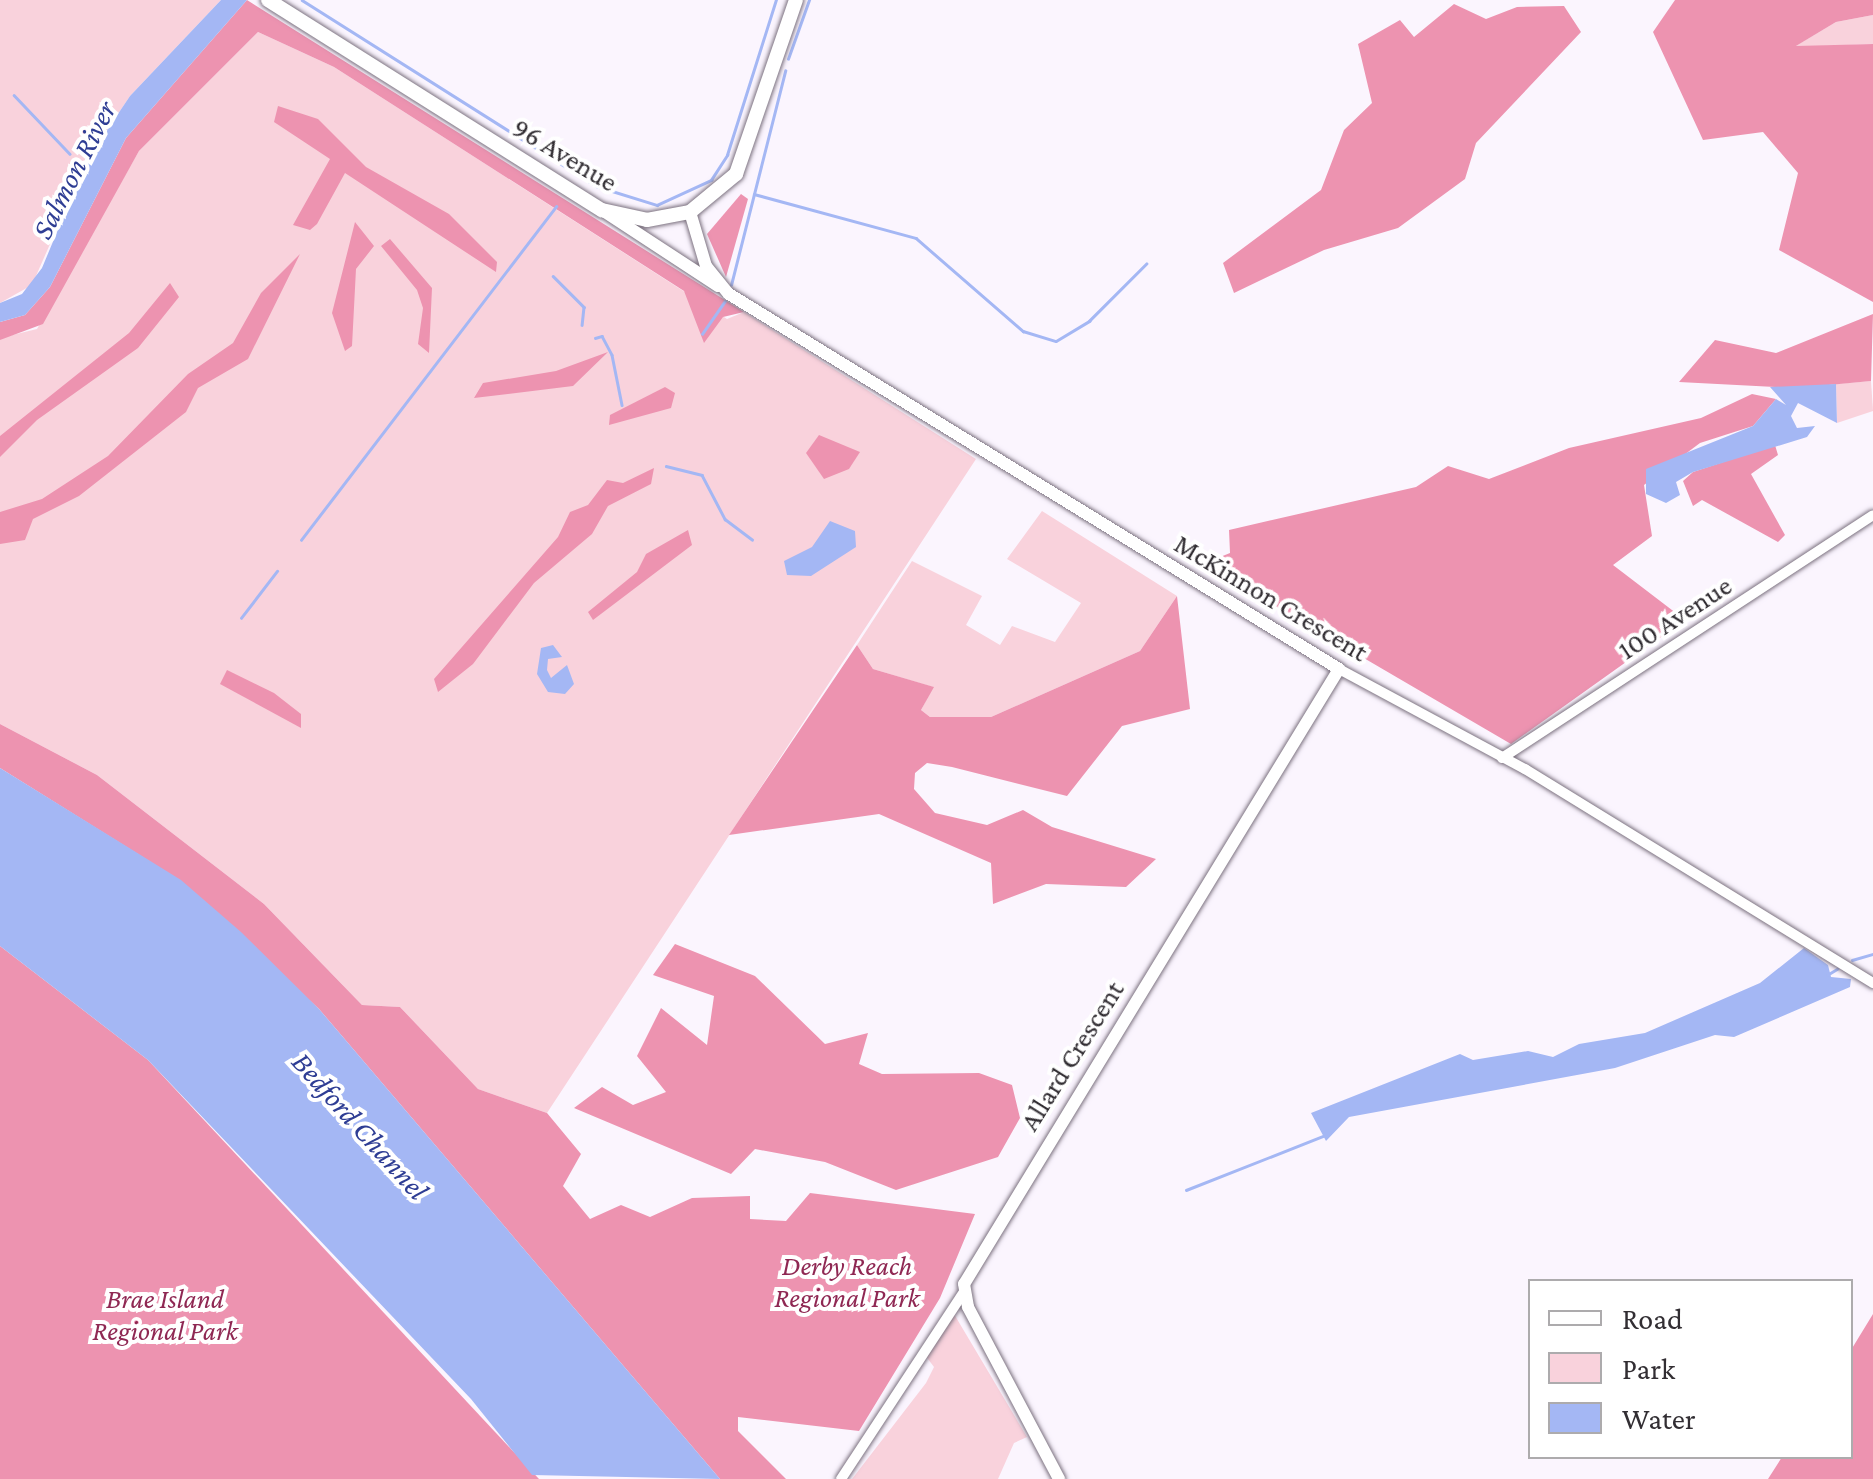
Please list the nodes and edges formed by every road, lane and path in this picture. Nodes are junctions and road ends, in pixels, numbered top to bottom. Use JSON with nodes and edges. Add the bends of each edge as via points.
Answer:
{"nodes":[{"id":1,"x":796,"y":0,"type":"edge"},
{"id":2,"x":270,"y":1,"type":"edge"},
{"id":3,"x":602,"y":210,"type":"junction"},
{"id":4,"x":690,"y":212,"type":"junction"},
{"id":5,"x":724,"y":290,"type":"junction"},
{"id":6,"x":1873,"y":514,"type":"edge"},
{"id":7,"x":1340,"y":669,"type":"junction"},
{"id":8,"x":1502,"y":758,"type":"junction"},
{"id":9,"x":1873,"y":983,"type":"edge"},
{"id":10,"x":963,"y":1294,"type":"junction"},
{"id":11,"x":841,"y":1479,"type":"edge"},
{"id":12,"x":1060,"y":1479,"type":"edge"}],
"edges":[{"from":1,"to":4,"type":"main road","via":[[746,156],[726,186]]},
{"from":2,"to":3,"type":"main road","name":"96 Avenue"},
{"from":3,"to":4,"type":"main road","name":"96 Avenue","via":[[646,220]]},
{"from":3,"to":5,"type":"street"},
{"from":4,"to":5,"type":"street","name":"McKinnon Crescent","via":[[700,254]]},
{"from":5,"to":7,"type":"street","name":"McKinnon Crescent"},
{"from":6,"to":8,"type":"street","name":"100 Avenue"},
{"from":7,"to":8,"type":"street","name":"McKinnon Crescent"},
{"from":7,"to":10,"type":"street","name":"Allard Crescent","via":[[988,1236]]},
{"from":8,"to":9,"type":"street","name":"McKinnon Crescent"},
{"from":10,"to":11,"type":"street"},
{"from":10,"to":12,"type":"street"}]}
